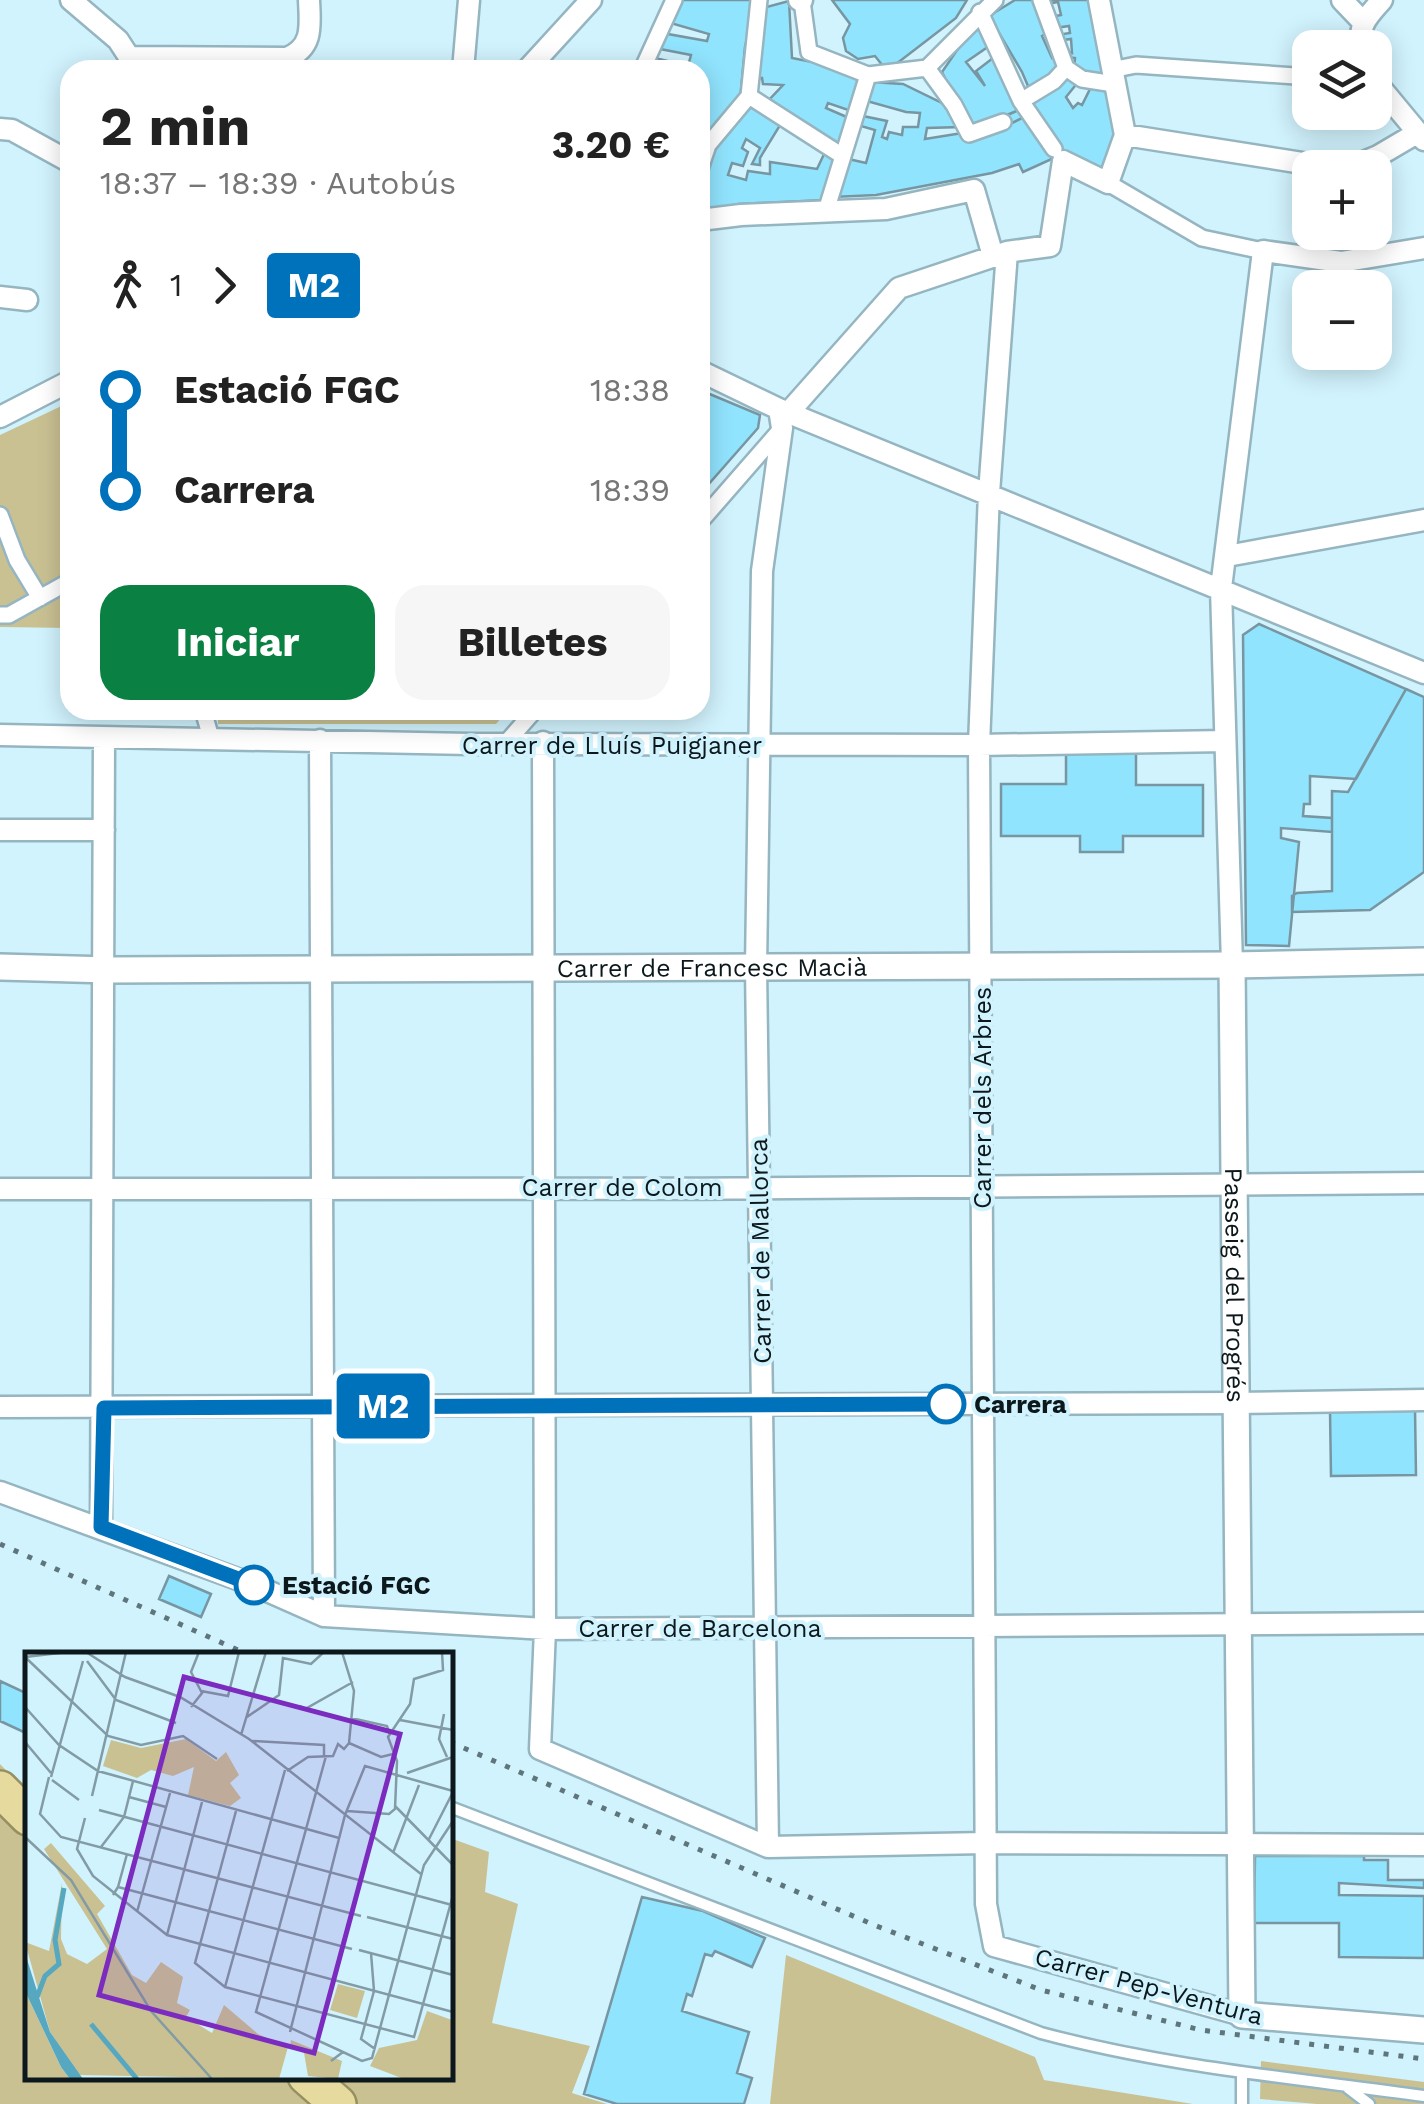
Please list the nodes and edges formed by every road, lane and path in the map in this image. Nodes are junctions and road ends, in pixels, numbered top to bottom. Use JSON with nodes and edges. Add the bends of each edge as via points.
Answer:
{"nodes":[{"id":1,"x":71,"y":0,"type":"edge"},
{"id":2,"x":309,"y":0,"type":"edge"},
{"id":3,"x":469,"y":0,"type":"edge"},
{"id":4,"x":590,"y":0,"type":"edge"},
{"id":5,"x":674,"y":0,"type":"edge"},
{"id":6,"x":759,"y":0,"type":"edge"},
{"id":7,"x":801,"y":0,"type":"edge"},
{"id":8,"x":1041,"y":0,"type":"edge"},
{"id":9,"x":1099,"y":0,"type":"edge"},
{"id":10,"x":1342,"y":0,"type":"edge"},
{"id":11,"x":1382,"y":0,"type":"edge"},
{"id":12,"x":986,"y":7,"type":"edge"},
{"id":13,"x":1364,"y":22,"type":"junction"},
{"id":14,"x":1362,"y":30,"type":"edge"},
{"id":15,"x":131,"y":60,"type":"edge"},
{"id":16,"x":213,"y":60,"type":"edge"},
{"id":17,"x":464,"y":60,"type":"edge"},
{"id":18,"x":537,"y":60,"type":"edge"},
{"id":19,"x":647,"y":60,"type":"edge"},
{"id":20,"x":927,"y":68,"type":"junction"},
{"id":21,"x":1066,"y":68,"type":"junction"},
{"id":22,"x":868,"y":75,"type":"junction"},
{"id":23,"x":1292,"y":75,"type":"edge"},
{"id":24,"x":1112,"y":77,"type":"junction"},
{"id":25,"x":749,"y":96,"type":"junction"},
{"id":26,"x":1392,"y":103,"type":"edge"},
{"id":27,"x":1024,"y":108,"type":"junction"},
{"id":28,"x":1003,"y":122,"type":"dead end"},
{"id":29,"x":0,"y":129,"type":"edge"},
{"id":30,"x":1125,"y":135,"type":"junction"},
{"id":31,"x":1420,"y":137,"type":"edge"},
{"id":32,"x":710,"y":144,"type":"edge"},
{"id":33,"x":1391,"y":150,"type":"edge"},
{"id":34,"x":60,"y":156,"type":"edge"},
{"id":35,"x":840,"y":156,"type":"junction"},
{"id":36,"x":1059,"y":156,"type":"junction"},
{"id":37,"x":1292,"y":161,"type":"edge"},
{"id":38,"x":1108,"y":183,"type":"junction"},
{"id":39,"x":826,"y":212,"type":"junction"},
{"id":40,"x":710,"y":219,"type":"edge"},
{"id":41,"x":1424,"y":248,"type":"edge"},
{"id":42,"x":1263,"y":251,"type":"junction"},
{"id":43,"x":1000,"y":254,"type":"junction"},
{"id":44,"x":0,"y":297,"type":"edge"},
{"id":45,"x":26,"y":300,"type":"dead end"},
{"id":46,"x":710,"y":376,"type":"edge"},
{"id":47,"x":60,"y":387,"type":"edge"},
{"id":48,"x":784,"y":416,"type":"junction"},
{"id":49,"x":0,"y":417,"type":"edge"},
{"id":50,"x":989,"y":492,"type":"junction"},
{"id":51,"x":710,"y":509,"type":"edge"},
{"id":52,"x":0,"y":515,"type":"edge"},
{"id":53,"x":1424,"y":520,"type":"edge"},
{"id":54,"x":1227,"y":556,"type":"junction"},
{"id":55,"x":60,"y":587,"type":"edge"},
{"id":56,"x":1221,"y":588,"type":"junction"},
{"id":57,"x":40,"y":598,"type":"junction"},
{"id":58,"x":0,"y":615,"type":"edge"},
{"id":59,"x":1424,"y":674,"type":"edge"},
{"id":60,"x":206,"y":720,"type":"edge"},
{"id":61,"x":526,"y":720,"type":"edge"},
{"id":62,"x":0,"y":735,"type":"edge"},
{"id":63,"x":211,"y":738,"type":"junction"},
{"id":64,"x":104,"y":739,"type":"junction"},
{"id":65,"x":320,"y":740,"type":"junction"},
{"id":66,"x":1224,"y":740,"type":"junction"},
{"id":67,"x":543,"y":742,"type":"junction"},
{"id":68,"x":505,"y":744,"type":"junction"},
{"id":69,"x":979,"y":745,"type":"junction"},
{"id":70,"x":759,"y":746,"type":"junction"},
{"id":71,"x":0,"y":830,"type":"edge"},
{"id":72,"x":104,"y":830,"type":"junction"},
{"id":73,"x":1424,"y":960,"type":"edge"},
{"id":74,"x":1232,"y":965,"type":"junction"},
{"id":75,"x":546,"y":966,"type":"junction"},
{"id":76,"x":756,"y":966,"type":"junction"},
{"id":77,"x":982,"y":966,"type":"junction"},
{"id":78,"x":0,"y":967,"type":"edge"},
{"id":79,"x":321,"y":967,"type":"junction"},
{"id":80,"x":103,"y":970,"type":"junction"},
{"id":81,"x":1424,"y":1183,"type":"edge"},
{"id":82,"x":983,"y":1186,"type":"junction"},
{"id":83,"x":1234,"y":1186,"type":"junction"},
{"id":84,"x":546,"y":1187,"type":"junction"},
{"id":85,"x":760,"y":1187,"type":"junction"},
{"id":86,"x":0,"y":1189,"type":"edge"},
{"id":87,"x":102,"y":1189,"type":"junction"},
{"id":88,"x":322,"y":1192,"type":"junction"},
{"id":89,"x":1424,"y":1400,"type":"edge"},
{"id":90,"x":1236,"y":1403,"type":"junction"},
{"id":91,"x":762,"y":1404,"type":"junction"},
{"id":92,"x":984,"y":1404,"type":"junction"},
{"id":93,"x":544,"y":1405,"type":"junction"},
{"id":94,"x":323,"y":1406,"type":"junction"},
{"id":95,"x":0,"y":1407,"type":"edge"},
{"id":96,"x":104,"y":1408,"type":"junction"},
{"id":97,"x":0,"y":1492,"type":"edge"},
{"id":98,"x":101,"y":1527,"type":"junction"},
{"id":99,"x":324,"y":1616,"type":"junction"},
{"id":100,"x":1424,"y":1624,"type":"edge"},
{"id":101,"x":1238,"y":1625,"type":"junction"},
{"id":102,"x":985,"y":1626,"type":"junction"},
{"id":103,"x":765,"y":1627,"type":"junction"},
{"id":104,"x":546,"y":1629,"type":"junction"},
{"id":105,"x":452,"y":1808,"type":"edge"},
{"id":106,"x":986,"y":1843,"type":"junction"},
{"id":107,"x":1424,"y":1846,"type":"edge"},
{"id":108,"x":768,"y":1847,"type":"junction"},
{"id":109,"x":1240,"y":1847,"type":"junction"},
{"id":110,"x":994,"y":1946,"type":"joint"},
{"id":111,"x":1242,"y":2015,"type":"junction"},
{"id":112,"x":1424,"y":2030,"type":"edge"},
{"id":113,"x":1242,"y":2074,"type":"junction"},
{"id":114,"x":309,"y":2079,"type":"edge"},
{"id":115,"x":1348,"y":2087,"type":"junction"},
{"id":116,"x":1424,"y":2096,"type":"edge"},
{"id":117,"x":1397,"y":2098,"type":"edge"},
{"id":118,"x":338,"y":2104,"type":"edge"},
{"id":119,"x":1242,"y":2104,"type":"edge"},
{"id":120,"x":1369,"y":2104,"type":"edge"}],
"edges":[{"from":1,"to":15,"type":"street"},
{"from":2,"to":16,"type":"street","via":[[310,34],[292,56]]},
{"from":3,"to":17,"type":"street"},
{"from":4,"to":18,"type":"street"},
{"from":5,"to":19,"type":"street"},
{"from":6,"to":25,"type":"street"},
{"from":7,"to":22,"type":"street","via":[[810,52]]},
{"from":8,"to":21,"type":"street"},
{"from":9,"to":24,"type":"street"},
{"from":10,"to":13,"type":"street"},
{"from":11,"to":13,"type":"street"},
{"from":12,"to":20,"type":"street"},
{"from":12,"to":27,"type":"street"},
{"from":13,"to":14,"type":"street"},
{"from":20,"to":22,"type":"street"},
{"from":20,"to":28,"type":"street","via":[[969,134]]},
{"from":21,"to":24,"type":"street","via":[[1082,79]]},
{"from":21,"to":27,"type":"street"},
{"from":22,"to":35,"type":"street"},
{"from":23,"to":24,"type":"street","via":[[1136,65]]},
{"from":24,"to":30,"type":"street"},
{"from":25,"to":32,"type":"street"},
{"from":25,"to":35,"type":"street"},
{"from":26,"to":31,"type":"street"},
{"from":27,"to":36,"type":"street"},
{"from":29,"to":34,"type":"street"},
{"from":30,"to":37,"type":"street"},
{"from":30,"to":38,"type":"street"},
{"from":31,"to":33,"type":"street"},
{"from":35,"to":39,"type":"street"},
{"from":36,"to":38,"type":"street"},
{"from":36,"to":43,"type":"street","via":[[1050,246]]},
{"from":38,"to":42,"type":"street","via":[[1202,238]]},
{"from":39,"to":40,"type":"street"},
{"from":39,"to":43,"type":"street","via":[[886,209],[974,190]]},
{"from":41,"to":42,"type":"street","via":[[1341,262]]},
{"from":42,"to":54,"type":"street","name":"Passeig del Progrés"},
{"from":43,"to":48,"type":"street","via":[[899,288]]},
{"from":43,"to":50,"type":"street","name":"Carrer dels Arbres"},
{"from":44,"to":45,"type":"street"},
{"from":46,"to":48,"type":"street"},
{"from":47,"to":49,"type":"street"},
{"from":48,"to":50,"type":"street"},
{"from":48,"to":51,"type":"street"},
{"from":48,"to":70,"type":"street","name":"Carrer de Mallorca","via":[[762,571]]},
{"from":50,"to":56,"type":"street"},
{"from":50,"to":69,"type":"street","name":"Carrer dels Arbres"},
{"from":52,"to":57,"type":"street"},
{"from":53,"to":54,"type":"street"},
{"from":54,"to":56,"type":"street","name":"Passeig del Progrés"},
{"from":55,"to":57,"type":"street"},
{"from":56,"to":59,"type":"street"},
{"from":56,"to":66,"type":"street","name":"Passeig del Progrés"},
{"from":57,"to":58,"type":"street"},
{"from":60,"to":63,"type":"street"},
{"from":61,"to":68,"type":"street"},
{"from":62,"to":64,"type":"street","name":"Carrer de Lluís Puigjaner"},
{"from":63,"to":64,"type":"street","name":"Carrer de Lluís Puigjaner"},
{"from":63,"to":65,"type":"street","name":"Carrer de Lluís Puigjaner"},
{"from":64,"to":72,"type":"street"},
{"from":65,"to":68,"type":"street","name":"Carrer de Lluís Puigjaner"},
{"from":65,"to":79,"type":"street"},
{"from":66,"to":69,"type":"street","name":"Carrer de Lluís Puigjaner"},
{"from":66,"to":74,"type":"street","name":"Passeig del Progrés"},
{"from":67,"to":68,"type":"street","name":"Carrer de Lluís Puigjaner"},
{"from":67,"to":70,"type":"street","name":"Carrer de Lluís Puigjaner"},
{"from":67,"to":75,"type":"street"},
{"from":69,"to":70,"type":"street","name":"Carrer de Lluís Puigjaner"},
{"from":69,"to":77,"type":"street","name":"Carrer dels Arbres"},
{"from":70,"to":76,"type":"street","name":"Carrer de Mallorca"},
{"from":71,"to":72,"type":"street"},
{"from":72,"to":80,"type":"street"},
{"from":73,"to":74,"type":"street","name":"Carrer de Francesc Macià"},
{"from":74,"to":77,"type":"street","name":"Carrer de Francesc Macià"},
{"from":74,"to":83,"type":"street","name":"Passeig del Progrés"},
{"from":75,"to":76,"type":"street","name":"Carrer de Francesc Macià"},
{"from":75,"to":79,"type":"street","name":"Carrer de Francesc Macià"},
{"from":75,"to":84,"type":"street"},
{"from":76,"to":77,"type":"street","name":"Carrer de Francesc Macià"},
{"from":76,"to":85,"type":"street","name":"Carrer de Mallorca"},
{"from":77,"to":82,"type":"street","name":"Carrer dels Arbres"},
{"from":78,"to":80,"type":"street","name":"Carrer de Francesc Macià"},
{"from":79,"to":80,"type":"street","name":"Carrer de Francesc Macià"},
{"from":79,"to":88,"type":"street"},
{"from":80,"to":87,"type":"street"},
{"from":81,"to":83,"type":"street","name":"Carrer de Colom"},
{"from":82,"to":83,"type":"street","name":"Carrer de Colom"},
{"from":82,"to":85,"type":"street","name":"Carrer de Colom"},
{"from":82,"to":92,"type":"street","name":"Carrer dels Arbres"},
{"from":83,"to":90,"type":"street","name":"Passeig del Progrés"},
{"from":84,"to":85,"type":"street","name":"Carrer de Colom"},
{"from":84,"to":88,"type":"street","name":"Carrer de Colom"},
{"from":84,"to":93,"type":"street"},
{"from":85,"to":91,"type":"street","name":"Carrer de Mallorca"},
{"from":86,"to":87,"type":"street","name":"Carrer de Colom"},
{"from":87,"to":88,"type":"street","name":"Carrer de Colom"},
{"from":87,"to":96,"type":"street"},
{"from":88,"to":94,"type":"street"},
{"from":89,"to":90,"type":"street"},
{"from":90,"to":92,"type":"street"},
{"from":90,"to":101,"type":"street","name":"Passeig del Progrés"},
{"from":91,"to":92,"type":"street"},
{"from":91,"to":93,"type":"street"},
{"from":91,"to":103,"type":"street","name":"Carrer de Mallorca"},
{"from":92,"to":102,"type":"street","name":"Carrer dels Arbres"},
{"from":93,"to":94,"type":"street"},
{"from":93,"to":104,"type":"street"},
{"from":94,"to":96,"type":"street"},
{"from":94,"to":99,"type":"street"},
{"from":95,"to":96,"type":"street"},
{"from":96,"to":98,"type":"street"},
{"from":97,"to":98,"type":"street","name":"Carrer de Barcelona"},
{"from":98,"to":99,"type":"street","name":"Carrer de Barcelona"},
{"from":99,"to":104,"type":"street","name":"Carrer de Barcelona"},
{"from":100,"to":101,"type":"street","name":"Carrer de Barcelona"},
{"from":101,"to":102,"type":"street","name":"Carrer de Barcelona"},
{"from":101,"to":109,"type":"street","name":"Passeig del Progrés"},
{"from":102,"to":103,"type":"street","name":"Carrer de Barcelona"},
{"from":102,"to":106,"type":"street","name":"Carrer dels Arbres"},
{"from":103,"to":104,"type":"street","name":"Carrer de Barcelona"},
{"from":103,"to":108,"type":"street","name":"Carrer de Mallorca"},
{"from":104,"to":108,"type":"street","via":[[540,1749]]},
{"from":105,"to":113,"type":"lane","via":[[1041,2033]]},
{"from":106,"to":108,"type":"street"},
{"from":106,"to":109,"type":"street"},
{"from":106,"to":110,"type":"street","name":"Carrer dels Arbres"},
{"from":107,"to":109,"type":"street"},
{"from":109,"to":111,"type":"street","name":"Passeig del Progrés"},
{"from":110,"to":111,"type":"street","name":"Carrer Pep-Ventura"},
{"from":111,"to":112,"type":"street","name":"Carrer Pep-Ventura"},
{"from":113,"to":115,"type":"lane"},
{"from":113,"to":119,"type":"lane"},
{"from":114,"to":118,"type":"highway"},
{"from":115,"to":117,"type":"lane"},
{"from":115,"to":120,"type":"lane"},
{"from":116,"to":117,"type":"lane"}]}
